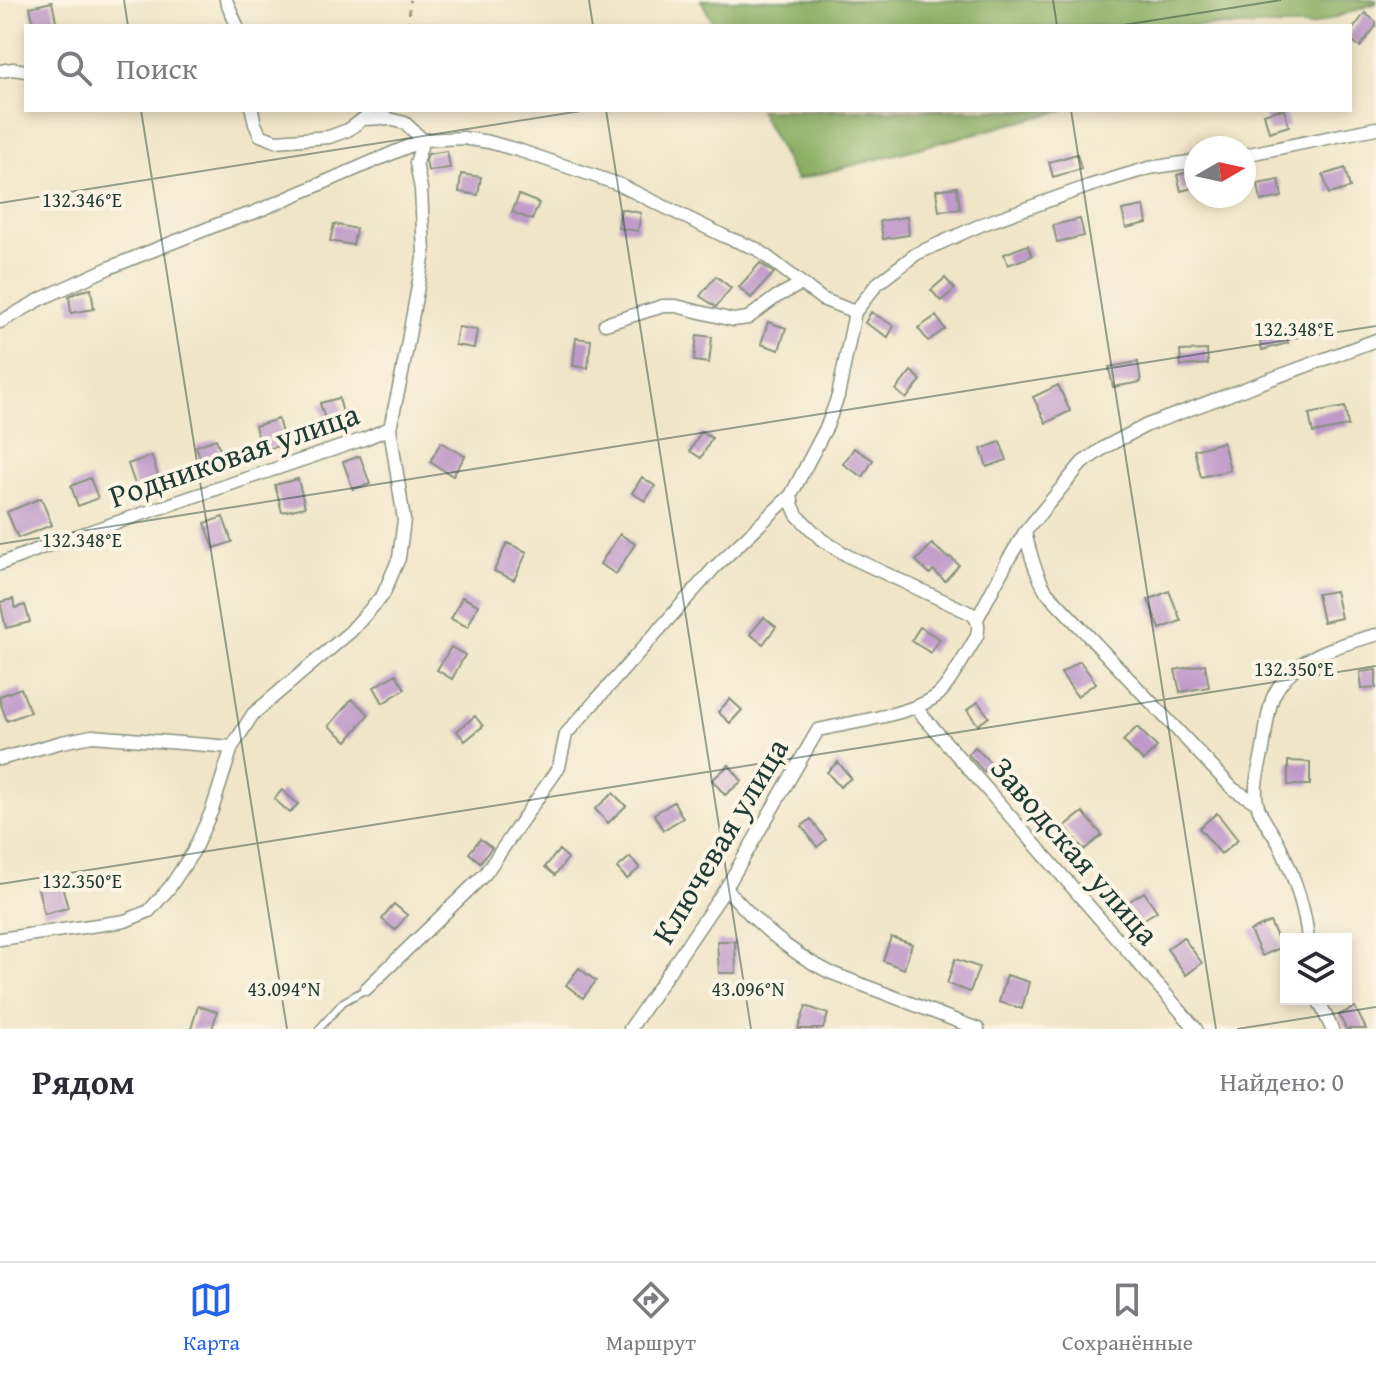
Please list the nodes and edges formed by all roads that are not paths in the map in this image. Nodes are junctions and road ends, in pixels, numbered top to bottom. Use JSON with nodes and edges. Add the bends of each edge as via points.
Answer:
{"nodes":[{"id":1,"x":226,"y":0,"type":"edge"},
{"id":2,"x":236,"y":24,"type":"edge"},
{"id":3,"x":0,"y":71,"type":"edge"},
{"id":4,"x":24,"y":71,"type":"edge"},
{"id":5,"x":252,"y":112,"type":"edge"},
{"id":6,"x":1376,"y":128,"type":"edge"},
{"id":7,"x":423,"y":140,"type":"junction"},
{"id":8,"x":1256,"y":153,"type":"edge"},
{"id":9,"x":1184,"y":163,"type":"edge"},
{"id":10,"x":801,"y":284,"type":"junction"},
{"id":11,"x":855,"y":312,"type":"junction"},
{"id":12,"x":0,"y":322,"type":"edge"},
{"id":13,"x":605,"y":324,"type":"dead end"},
{"id":14,"x":1376,"y":340,"type":"edge"},
{"id":15,"x":390,"y":428,"type":"junction"},
{"id":16,"x":791,"y":495,"type":"junction"},
{"id":17,"x":1025,"y":532,"type":"junction"},
{"id":18,"x":0,"y":564,"type":"edge"},
{"id":19,"x":977,"y":619,"type":"junction"},
{"id":20,"x":1376,"y":635,"type":"edge"},
{"id":21,"x":915,"y":707,"type":"junction"},
{"id":22,"x":232,"y":747,"type":"junction"},
{"id":23,"x":0,"y":759,"type":"edge"},
{"id":24,"x":1257,"y":803,"type":"junction"},
{"id":25,"x":726,"y":888,"type":"junction"},
{"id":26,"x":1307,"y":933,"type":"edge"},
{"id":27,"x":0,"y":939,"type":"edge"},
{"id":28,"x":366,"y":989,"type":"joint"},
{"id":29,"x":1321,"y":1005,"type":"edge"},
{"id":30,"x":319,"y":1029,"type":"edge"},
{"id":31,"x":630,"y":1029,"type":"edge"},
{"id":32,"x":978,"y":1029,"type":"edge"},
{"id":33,"x":1196,"y":1029,"type":"edge"},
{"id":34,"x":1332,"y":1029,"type":"edge"}],
"edges":[{"from":1,"to":2,"type":"street"},
{"from":3,"to":4,"type":"street"},
{"from":5,"to":7,"type":"street","via":[[260,135],[276,141],[329,137],[363,119],[385,118],[405,123]]},
{"from":6,"to":8,"type":"street"},
{"from":7,"to":10,"type":"street","via":[[489,142],[618,184],[757,249]]},
{"from":7,"to":12,"type":"street","via":[[111,267]]},
{"from":7,"to":15,"type":"street","name":"Родниковая улица","via":[[416,163],[424,253]]},
{"from":9,"to":11,"type":"street","via":[[1089,186],[916,254],[877,284]]},
{"from":10,"to":11,"type":"street"},
{"from":10,"to":13,"type":"street","via":[[748,318],[733,320],[663,306]]},
{"from":11,"to":16,"type":"street","via":[[838,396]]},
{"from":14,"to":17,"type":"street","name":"Ключевая улица","via":[[1147,425],[1105,447],[1082,463]]},
{"from":15,"to":18,"type":"street","name":"Родниковая улица"},
{"from":15,"to":22,"type":"street","via":[[404,520],[399,558],[383,595],[350,632],[253,714]]},
{"from":16,"to":19,"type":"street","via":[[797,515],[821,539]]},
{"from":16,"to":28,"type":"street","via":[[714,568],[566,734],[559,767],[485,874]]},
{"from":17,"to":19,"type":"street","name":"Ключевая улица"},
{"from":17,"to":24,"type":"street","via":[[1046,591],[1233,789]]},
{"from":19,"to":21,"type":"street","name":"Ключевая улица","via":[[977,636],[940,693]]},
{"from":20,"to":24,"type":"street","via":[[1319,654],[1281,683],[1273,697]]},
{"from":21,"to":25,"type":"street","name":"Ключевая улица","via":[[818,730]]},
{"from":21,"to":33,"type":"street","name":"Заводская улица"},
{"from":22,"to":23,"type":"street","via":[[92,736]]},
{"from":22,"to":27,"type":"street","via":[[193,852],[149,911],[125,921]]},
{"from":24,"to":26,"type":"street","via":[[1292,876]]},
{"from":25,"to":31,"type":"street","name":"Ключевая улица"},
{"from":25,"to":32,"type":"street","via":[[770,934],[809,962]]},
{"from":28,"to":30,"type":"lane","via":[[343,1002]]},
{"from":29,"to":34,"type":"street"}]}
